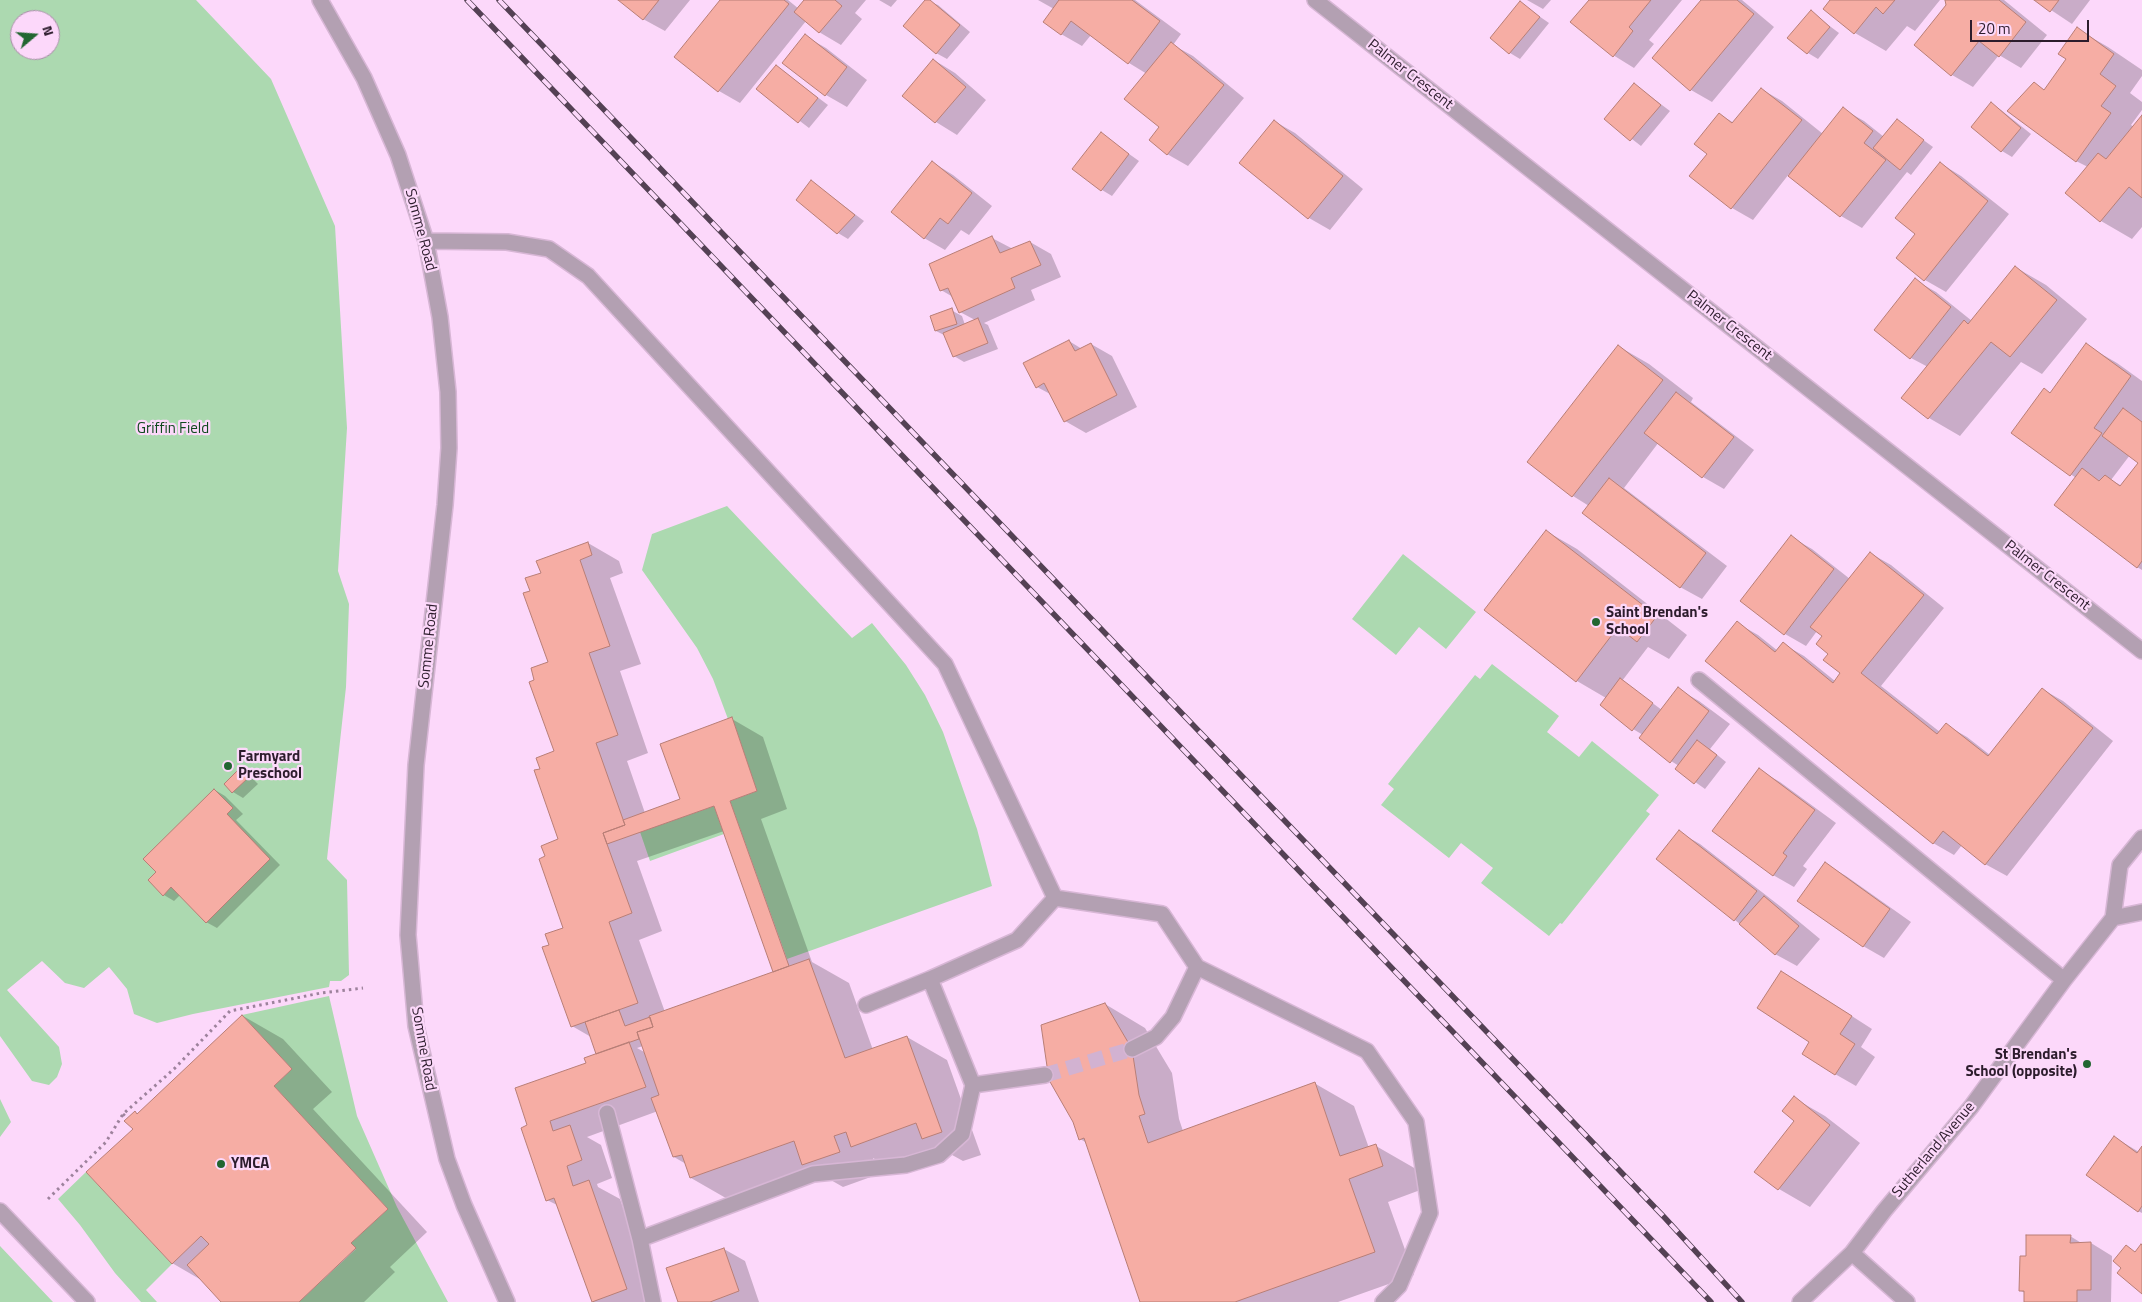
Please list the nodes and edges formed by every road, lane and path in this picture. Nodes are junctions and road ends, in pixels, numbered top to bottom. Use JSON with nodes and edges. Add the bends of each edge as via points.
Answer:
{"nodes":[{"id":1,"x":320,"y":0,"type":"edge"},
{"id":2,"x":1315,"y":0,"type":"edge"},
{"id":3,"x":426,"y":241,"type":"junction"},
{"id":4,"x":2142,"y":651,"type":"edge"},
{"id":5,"x":1699,"y":680,"type":"dead end"},
{"id":6,"x":2142,"y":838,"type":"edge"},
{"id":7,"x":1055,"y":898,"type":"junction"},
{"id":8,"x":2142,"y":912,"type":"edge"},
{"id":9,"x":2113,"y":918,"type":"junction"},
{"id":10,"x":1197,"y":967,"type":"junction"},
{"id":11,"x":930,"y":980,"type":"junction"},
{"id":12,"x":2064,"y":980,"type":"junction"},
{"id":13,"x":363,"y":988,"type":"dead end"},
{"id":14,"x":866,"y":1005,"type":"dead end"},
{"id":15,"x":1132,"y":1049,"type":"tunnel mouth"},
{"id":16,"x":1045,"y":1075,"type":"tunnel mouth"},
{"id":17,"x":974,"y":1085,"type":"junction"},
{"id":18,"x":607,"y":1113,"type":"dead end"},
{"id":19,"x":123,"y":1114,"type":"junction"},
{"id":20,"x":127,"y":1118,"type":"dead end"},
{"id":21,"x":48,"y":1199,"type":"dead end"},
{"id":22,"x":0,"y":1211,"type":"edge"},
{"id":23,"x":640,"y":1239,"type":"junction"},
{"id":24,"x":1852,"y":1253,"type":"junction"},
{"id":25,"x":87,"y":1302,"type":"edge"},
{"id":26,"x":507,"y":1302,"type":"edge"},
{"id":27,"x":653,"y":1302,"type":"edge"},
{"id":28,"x":1383,"y":1302,"type":"edge"},
{"id":29,"x":1800,"y":1302,"type":"edge"},
{"id":30,"x":1907,"y":1302,"type":"edge"}],
"edges":[{"from":1,"to":3,"type":"street","name":"Somme Road","via":[[364,78],[398,155]]},
{"from":2,"to":4,"type":"street","name":"Palmer Crescent"},
{"from":3,"to":7,"type":"street","via":[[507,242],[549,249],[588,276],[945,664]]},
{"from":3,"to":26,"type":"street","name":"Somme Road","via":[[440,317],[448,392],[449,448],[416,766],[408,935],[416,1026],[445,1151],[464,1205]]},
{"from":5,"to":12,"type":"street"},
{"from":6,"to":9,"type":"street","via":[[2120,864]]},
{"from":7,"to":10,"type":"street","via":[[1162,914]]},
{"from":7,"to":11,"type":"street","via":[[1017,940]]},
{"from":8,"to":9,"type":"street"},
{"from":9,"to":12,"type":"street","name":"Sutherland Avenue"},
{"from":10,"to":15,"type":"street","via":[[1173,1017],[1156,1037]]},
{"from":10,"to":28,"type":"street","via":[[1367,1051],[1416,1122],[1430,1213],[1399,1286]]},
{"from":11,"to":14,"type":"street"},
{"from":11,"to":17,"type":"street"},
{"from":12,"to":24,"type":"street","name":"Sutherland Avenue","via":[[1971,1107]]},
{"from":13,"to":19,"type":"path","via":[[230,1011],[174,1069]]},
{"from":16,"to":17,"type":"street"},
{"from":17,"to":23,"type":"street","via":[[962,1134],[939,1155],[906,1164],[813,1174]]},
{"from":18,"to":23,"type":"street"},
{"from":19,"to":20,"type":"path"},
{"from":19,"to":21,"type":"path","via":[[106,1142]]},
{"from":22,"to":25,"type":"street"},
{"from":23,"to":27,"type":"street"},
{"from":24,"to":29,"type":"street","name":"Sutherland Avenue"},
{"from":24,"to":30,"type":"street"}]}
